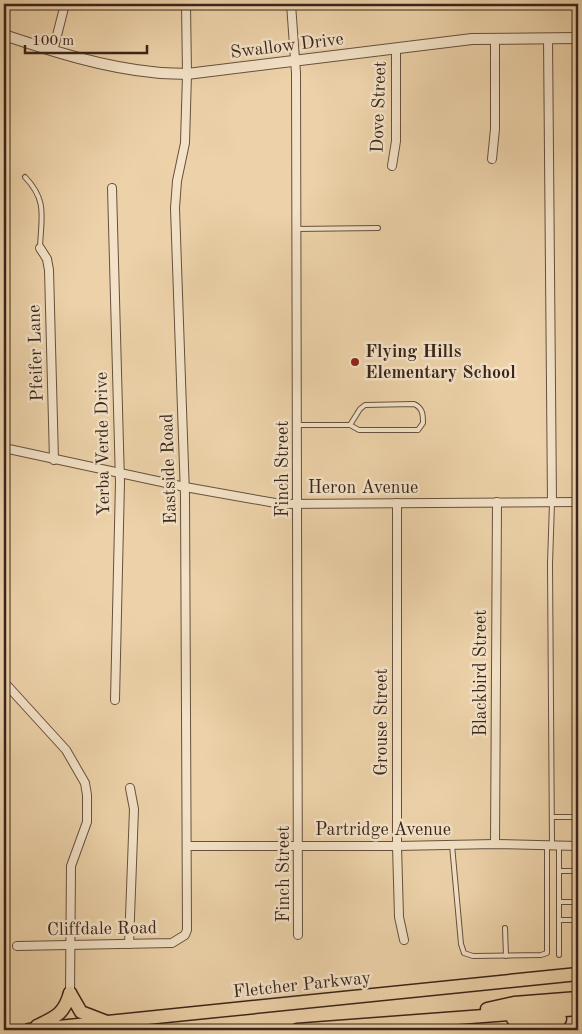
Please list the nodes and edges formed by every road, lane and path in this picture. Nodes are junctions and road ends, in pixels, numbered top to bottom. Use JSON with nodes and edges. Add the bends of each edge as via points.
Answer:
{"nodes":[{"id":1,"x":66,"y":4,"type":"edge"},
{"id":2,"x":186,"y":4,"type":"edge"},
{"id":3,"x":291,"y":4,"type":"edge"},
{"id":4,"x":4,"y":35,"type":"edge"},
{"id":5,"x":548,"y":38,"type":"junction"},
{"id":6,"x":578,"y":38,"type":"edge"},
{"id":7,"x":495,"y":39,"type":"junction"},
{"id":8,"x":396,"y":50,"type":"junction"},
{"id":9,"x":53,"y":51,"type":"junction"},
{"id":10,"x":295,"y":62,"type":"junction"},
{"id":11,"x":187,"y":74,"type":"junction"},
{"id":12,"x":492,"y":159,"type":"dead end"},
{"id":13,"x":392,"y":166,"type":"dead end"},
{"id":14,"x":25,"y":177,"type":"dead end"},
{"id":15,"x":112,"y":188,"type":"dead end"},
{"id":16,"x":378,"y":228,"type":"dead end"},
{"id":17,"x":296,"y":229,"type":"junction"},
{"id":18,"x":40,"y":248,"type":"joint"},
{"id":19,"x":298,"y":425,"type":"junction"},
{"id":20,"x":350,"y":425,"type":"junction"},
{"id":21,"x":4,"y":448,"type":"edge"},
{"id":22,"x":54,"y":460,"type":"junction"},
{"id":23,"x":120,"y":473,"type":"junction"},
{"id":24,"x":185,"y":487,"type":"junction"},
{"id":25,"x":497,"y":502,"type":"junction"},
{"id":26,"x":552,"y":502,"type":"junction"},
{"id":27,"x":578,"y":502,"type":"edge"},
{"id":28,"x":298,"y":503,"type":"junction"},
{"id":29,"x":397,"y":503,"type":"junction"},
{"id":30,"x":4,"y":682,"type":"edge"},
{"id":31,"x":115,"y":700,"type":"dead end"},
{"id":32,"x":130,"y":788,"type":"dead end"},
{"id":33,"x":552,"y":817,"type":"junction"},
{"id":34,"x":578,"y":817,"type":"edge"},
{"id":35,"x":452,"y":844,"type":"junction"},
{"id":36,"x":495,"y":844,"type":"junction"},
{"id":37,"x":299,"y":845,"type":"junction"},
{"id":38,"x":187,"y":846,"type":"junction"},
{"id":39,"x":397,"y":846,"type":"junction"},
{"id":40,"x":553,"y":846,"type":"junction"},
{"id":41,"x":578,"y":846,"type":"edge"},
{"id":42,"x":559,"y":871,"type":"junction"},
{"id":43,"x":578,"y":871,"type":"edge"},
{"id":44,"x":559,"y":902,"type":"junction"},
{"id":45,"x":578,"y":902,"type":"edge"},
{"id":46,"x":559,"y":920,"type":"junction"},
{"id":47,"x":578,"y":920,"type":"edge"},
{"id":48,"x":505,"y":928,"type":"dead end"},
{"id":49,"x":185,"y":935,"type":"joint"},
{"id":50,"x":298,"y":935,"type":"dead end"},
{"id":51,"x":404,"y":940,"type":"dead end"},
{"id":52,"x":129,"y":944,"type":"junction"},
{"id":53,"x":69,"y":945,"type":"junction"},
{"id":54,"x":17,"y":946,"type":"dead end"},
{"id":55,"x":558,"y":955,"type":"dead end"},
{"id":56,"x":506,"y":956,"type":"junction"},
{"id":57,"x":578,"y":974,"type":"edge"},
{"id":58,"x":70,"y":993,"type":"junction"},
{"id":59,"x":578,"y":998,"type":"edge"},
{"id":60,"x":578,"y":1009,"type":"edge"},
{"id":61,"x":488,"y":1016,"type":"junction"},
{"id":62,"x":578,"y":1017,"type":"edge"},
{"id":63,"x":440,"y":1019,"type":"junction"},
{"id":64,"x":110,"y":1023,"type":"junction"},
{"id":65,"x":28,"y":1030,"type":"edge"},
{"id":66,"x":297,"y":1030,"type":"edge"}],
"edges":[{"from":1,"to":9,"type":"street"},
{"from":2,"to":11,"type":"street","name":"Eastside Road"},
{"from":3,"to":10,"type":"street","name":"Finch Street"},
{"from":4,"to":9,"type":"street","name":"Swallow Drive"},
{"from":5,"to":6,"type":"street","name":"Swallow Drive"},
{"from":5,"to":7,"type":"street","name":"Swallow Drive"},
{"from":5,"to":26,"type":"street"},
{"from":7,"to":8,"type":"street","name":"Swallow Drive","via":[[472,39]]},
{"from":7,"to":12,"type":"street"},
{"from":8,"to":10,"type":"street","name":"Swallow Drive"},
{"from":8,"to":13,"type":"street","name":"Dove Street","via":[[396,141]]},
{"from":9,"to":11,"type":"street","name":"Swallow Drive","via":[[124,68]]},
{"from":10,"to":11,"type":"street","name":"Swallow Drive"},
{"from":10,"to":17,"type":"street","name":"Finch Street"},
{"from":11,"to":24,"type":"street","name":"Eastside Road","via":[[185,143],[175,208]]},
{"from":14,"to":18,"type":"lane","via":[[35,188],[41,203]]},
{"from":15,"to":23,"type":"street","name":"Yerba Verde Drive"},
{"from":16,"to":17,"type":"lane"},
{"from":17,"to":19,"type":"street","name":"Finch Street"},
{"from":18,"to":22,"type":"street","name":"Pfeifer Lane","via":[[49,270]]},
{"from":19,"to":20,"type":"lane"},
{"from":19,"to":28,"type":"street","name":"Finch Street"},
{"from":20,"to":20,"type":"lane","via":[[359,430],[418,430],[423,424],[423,414],[414,404],[368,404],[360,408]]},
{"from":21,"to":22,"type":"street","name":"Heron Avenue"},
{"from":22,"to":23,"type":"street","name":"Heron Avenue"},
{"from":23,"to":24,"type":"street","name":"Heron Avenue"},
{"from":23,"to":31,"type":"street","name":"Yerba Verde Drive"},
{"from":24,"to":28,"type":"street","name":"Heron Avenue","via":[[281,504]]},
{"from":24,"to":38,"type":"street","name":"Eastside Road"},
{"from":25,"to":26,"type":"street","name":"Heron Avenue"},
{"from":25,"to":29,"type":"street","name":"Heron Avenue"},
{"from":25,"to":36,"type":"street","name":"Blackbird Street"},
{"from":26,"to":27,"type":"street","name":"Heron Avenue"},
{"from":26,"to":33,"type":"lane"},
{"from":28,"to":29,"type":"street","name":"Heron Avenue"},
{"from":28,"to":37,"type":"street","name":"Finch Street"},
{"from":29,"to":39,"type":"street","name":"Grouse Street"},
{"from":30,"to":53,"type":"street","via":[[66,750],[85,783],[87,822],[72,866]]},
{"from":32,"to":52,"type":"street","via":[[134,809]]},
{"from":33,"to":34,"type":"lane"},
{"from":33,"to":40,"type":"lane"},
{"from":35,"to":36,"type":"street","name":"Partridge Avenue"},
{"from":35,"to":39,"type":"street","name":"Partridge Avenue"},
{"from":35,"to":56,"type":"lane","via":[[460,944],[464,953]]},
{"from":36,"to":40,"type":"street","name":"Partridge Avenue"},
{"from":37,"to":38,"type":"street","name":"Partridge Avenue"},
{"from":37,"to":39,"type":"street","name":"Partridge Avenue"},
{"from":37,"to":50,"type":"street","name":"Finch Street"},
{"from":38,"to":49,"type":"street","name":"Eastside Road"},
{"from":39,"to":51,"type":"street","name":"Grouse Street","via":[[399,917]]},
{"from":40,"to":41,"type":"street","name":"Partridge Avenue"},
{"from":40,"to":42,"type":"lane"},
{"from":40,"to":56,"type":"lane","via":[[547,953]]},
{"from":42,"to":43,"type":"lane"},
{"from":42,"to":44,"type":"lane"},
{"from":44,"to":45,"type":"lane"},
{"from":44,"to":46,"type":"lane"},
{"from":46,"to":47,"type":"lane"},
{"from":46,"to":55,"type":"lane"},
{"from":48,"to":56,"type":"lane"},
{"from":49,"to":52,"type":"street","name":"Cliffdale Road","via":[[172,943]]},
{"from":52,"to":53,"type":"street","name":"Cliffdale Road"},
{"from":53,"to":54,"type":"street","name":"Cliffdale Road"},
{"from":53,"to":58,"type":"street"},
{"from":57,"to":64,"type":"main road","name":"Fletcher Parkway"},
{"from":58,"to":64,"type":"main road","via":[[82,1012]]},
{"from":58,"to":65,"type":"main road","via":[[62,1012]]},
{"from":59,"to":63,"type":"main road","via":[[514,1003]]},
{"from":60,"to":61,"type":"main road"},
{"from":61,"to":62,"type":"main road","via":[[530,1021]]},
{"from":61,"to":63,"type":"main road"},
{"from":63,"to":66,"type":"main road"},
{"from":64,"to":65,"type":"main road","name":"Fletcher Parkway"}]}
